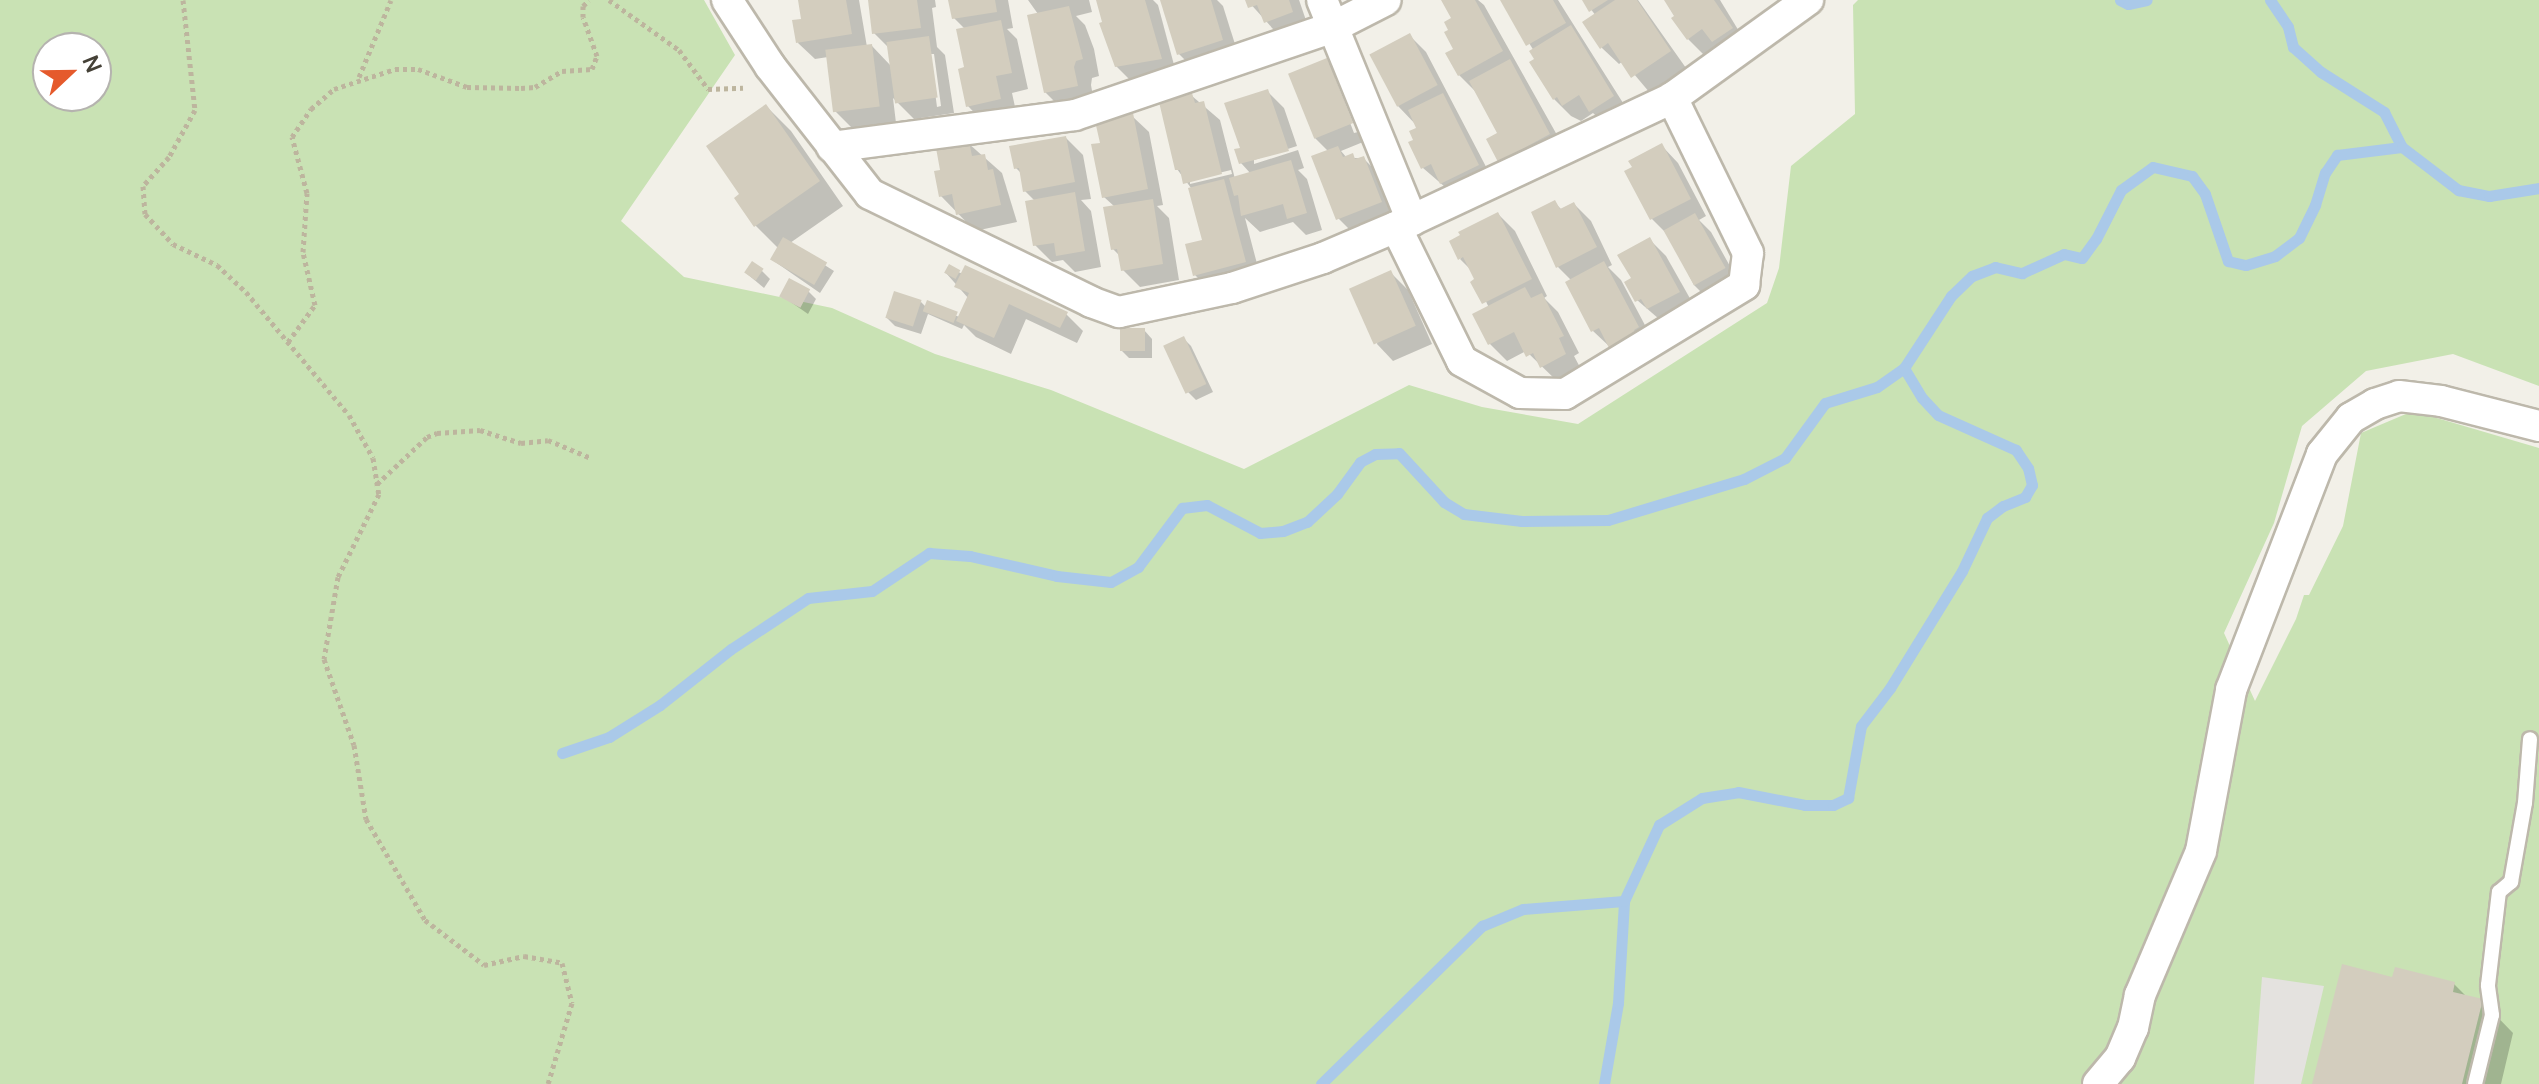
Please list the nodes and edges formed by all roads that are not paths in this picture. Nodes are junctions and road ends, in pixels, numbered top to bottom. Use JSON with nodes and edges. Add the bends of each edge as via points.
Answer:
{"nodes":[{"id":1,"x":727,"y":0,"type":"edge"},
{"id":2,"x":1386,"y":0,"type":"edge"},
{"id":3,"x":1808,"y":0,"type":"edge"},
{"id":4,"x":1328,"y":14,"type":"edge"},
{"id":5,"x":1672,"y":98,"type":"junction"},
{"id":6,"x":832,"y":147,"type":"junction"},
{"id":7,"x":1404,"y":224,"type":"junction"},
{"id":8,"x":2539,"y":426,"type":"edge"},
{"id":9,"x":2530,"y":739,"type":"dead end"},
{"id":10,"x":2098,"y":1084,"type":"edge"},
{"id":11,"x":2475,"y":1084,"type":"edge"}],
"edges":[{"from":1,"to":6,"type":"street"},
{"from":2,"to":4,"type":"street"},
{"from":3,"to":5,"type":"street"},
{"from":4,"to":6,"type":"street","via":[[1075,115]]},
{"from":4,"to":7,"type":"street"},
{"from":5,"to":7,"type":"street"},
{"from":5,"to":7,"type":"street","via":[[1748,253],[1744,285],[1565,394],[1520,393],[1462,361]]},
{"from":6,"to":7,"type":"street","via":[[870,194],[1119,312],[1232,288]]},
{"from":8,"to":10,"type":"street","via":[[2399,396],[2351,418],[2322,454],[2231,690],[2201,851],[2140,995],[2120,1058]]},
{"from":9,"to":11,"type":"lane","via":[[2511,882],[2499,892],[2488,985],[2492,1015]]}]}
